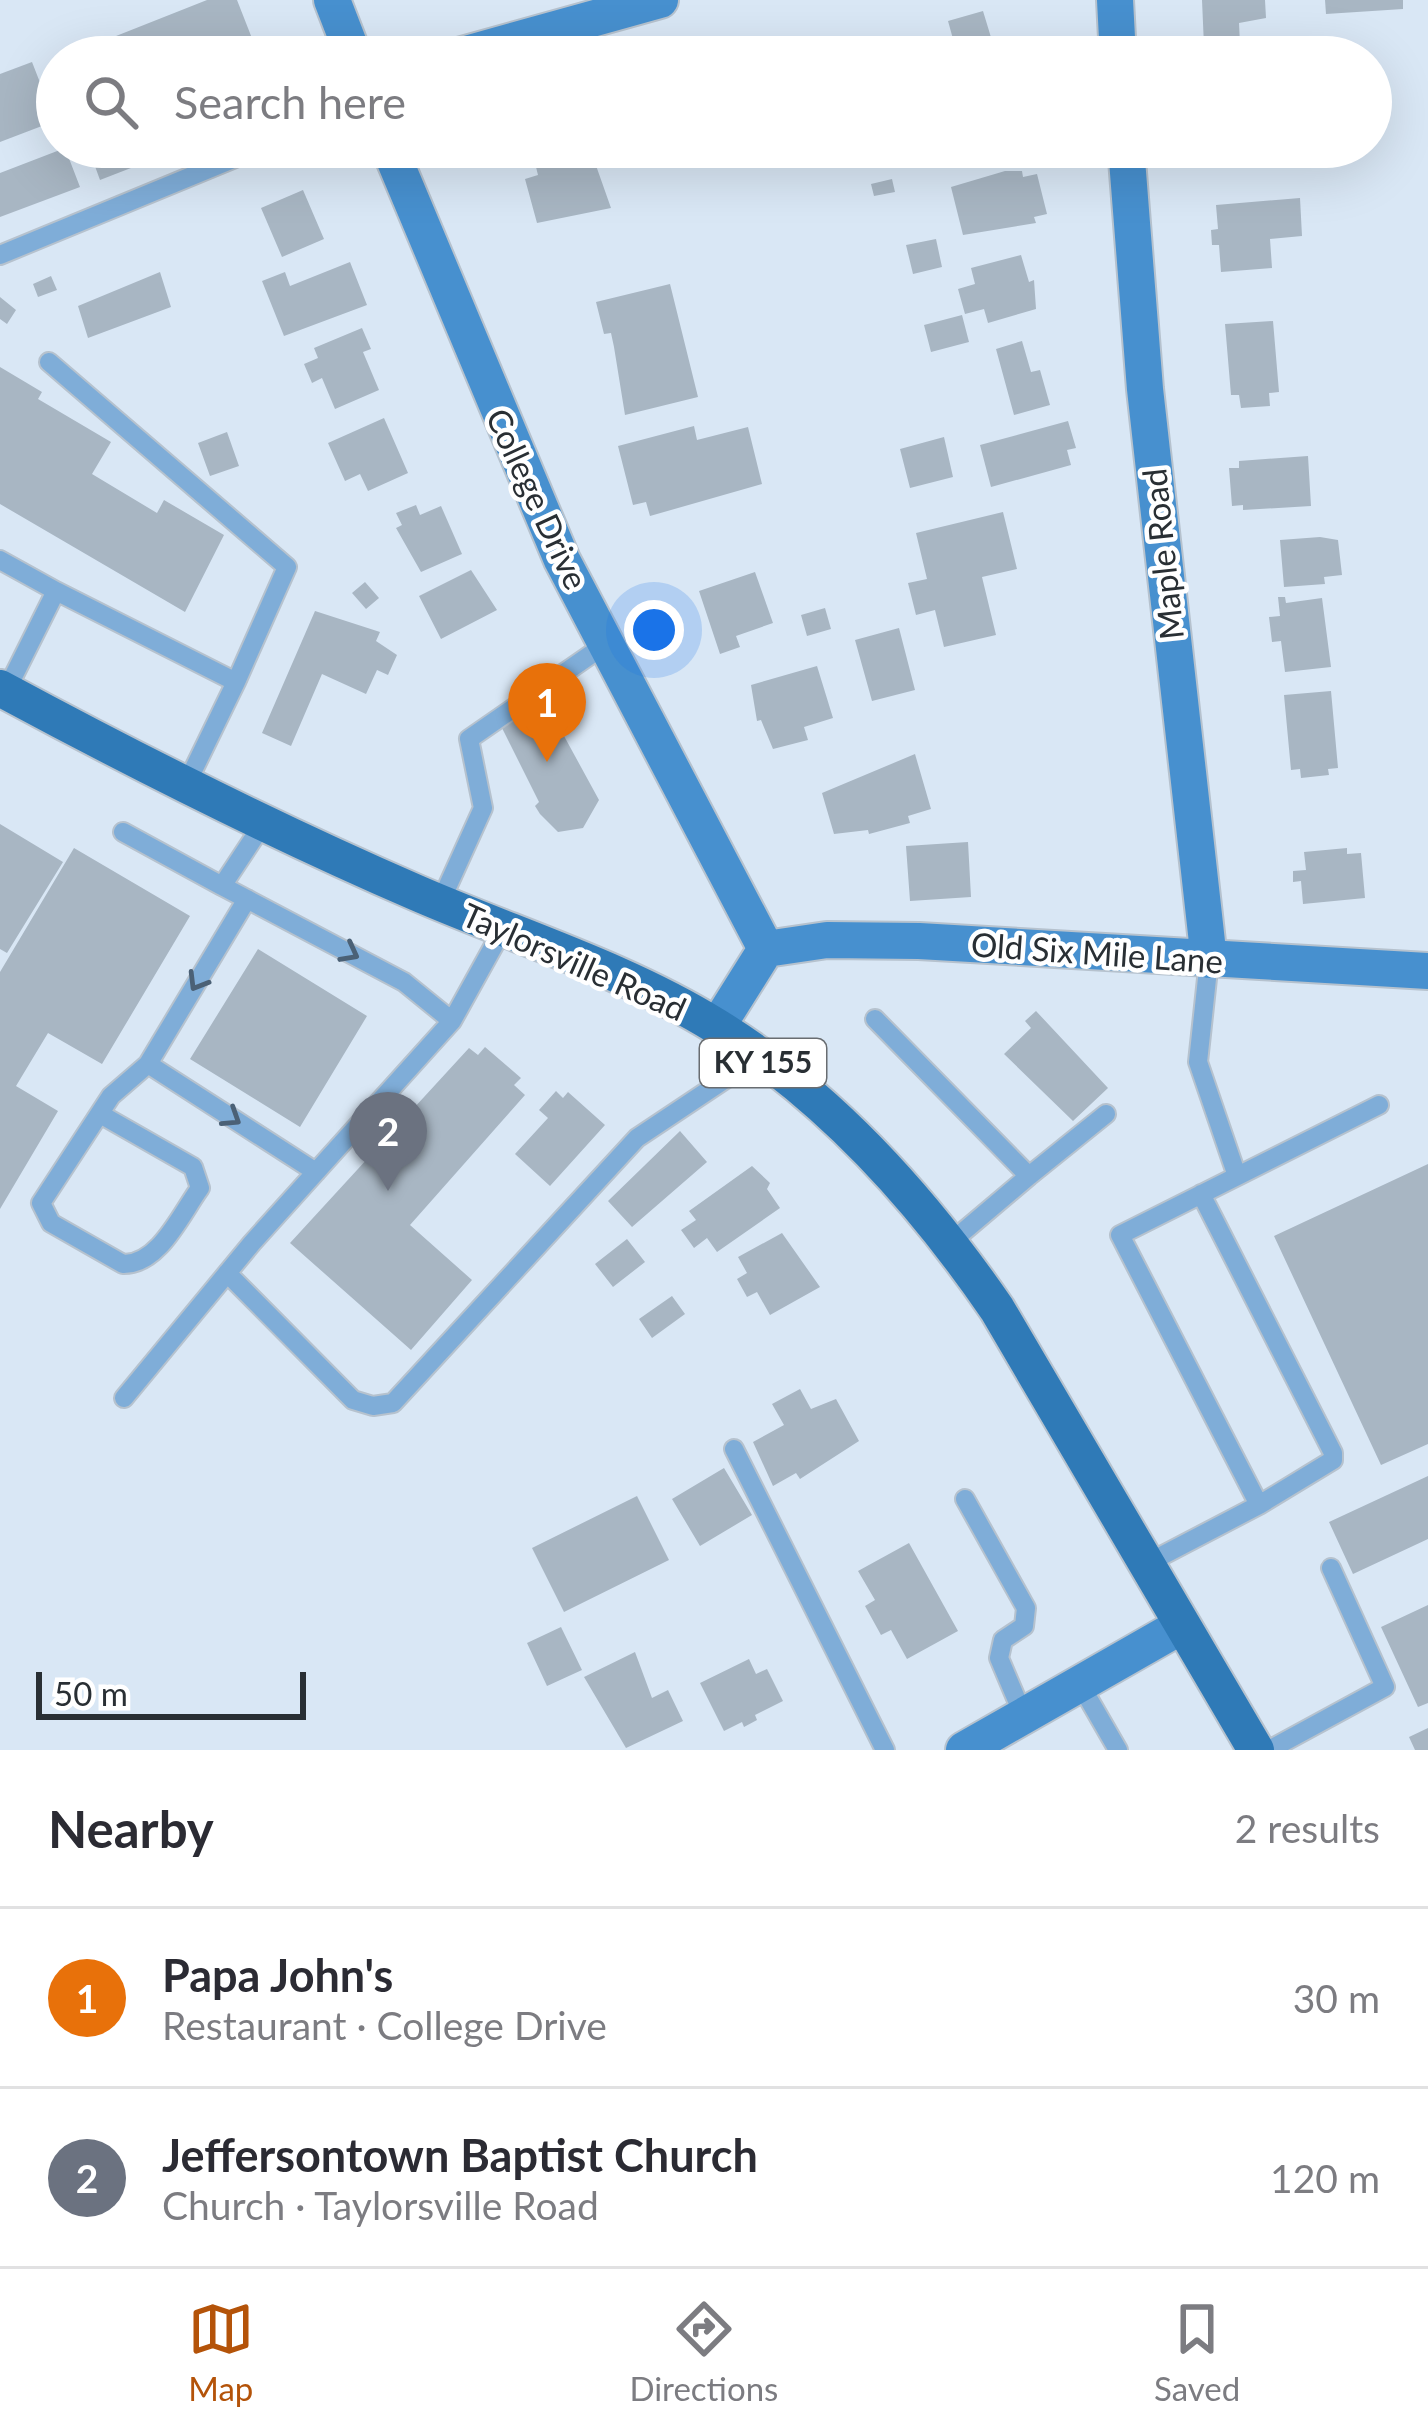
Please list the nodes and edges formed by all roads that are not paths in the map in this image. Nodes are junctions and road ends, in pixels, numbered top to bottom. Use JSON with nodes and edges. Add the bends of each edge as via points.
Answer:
{"nodes":[{"id":1,"x":332,"y":0,"type":"edge"},
{"id":2,"x":660,"y":0,"type":"edge"},
{"id":3,"x":1115,"y":0,"type":"edge"},
{"id":4,"x":346,"y":36,"type":"edge"},
{"id":5,"x":531,"y":36,"type":"edge"},
{"id":6,"x":1117,"y":36,"type":"edge"},
{"id":7,"x":211,"y":168,"type":"edge"},
{"id":8,"x":398,"y":168,"type":"edge"},
{"id":9,"x":1128,"y":168,"type":"edge"},
{"id":10,"x":0,"y":255,"type":"edge"},
{"id":11,"x":50,"y":362,"type":"dead end"},
{"id":12,"x":0,"y":560,"type":"edge"},
{"id":13,"x":56,"y":591,"type":"junction"},
{"id":14,"x":606,"y":644,"type":"junction"},
{"id":15,"x":236,"y":682,"type":"junction"},
{"id":16,"x":3,"y":690,"type":"edge"},
{"id":17,"x":185,"y":787,"type":"junction"},
{"id":18,"x":262,"y":824,"type":"junction"},
{"id":19,"x":123,"y":832,"type":"dead end"},
{"id":20,"x":222,"y":886,"type":"junction"},
{"id":21,"x":247,"y":899,"type":"junction"},
{"id":22,"x":440,"y":903,"type":"junction"},
{"id":23,"x":503,"y":929,"type":"junction"},
{"id":24,"x":766,"y":949,"type":"junction"},
{"id":25,"x":1209,"y":960,"type":"junction"},
{"id":26,"x":1428,"y":971,"type":"edge"},
{"id":27,"x":875,"y":1019,"type":"dead end"},
{"id":28,"x":452,"y":1021,"type":"junction"},
{"id":29,"x":717,"y":1027,"type":"junction"},
{"id":30,"x":757,"y":1058,"type":"junction"},
{"id":31,"x":148,"y":1064,"type":"junction"},
{"id":32,"x":1379,"y":1106,"type":"dead end"},
{"id":33,"x":100,"y":1114,"type":"junction"},
{"id":34,"x":1106,"y":1114,"type":"dead end"},
{"id":35,"x":316,"y":1172,"type":"junction"},
{"id":36,"x":1238,"y":1176,"type":"junction"},
{"id":37,"x":1029,"y":1177,"type":"junction"},
{"id":38,"x":1202,"y":1194,"type":"junction"},
{"id":39,"x":951,"y":1242,"type":"junction"},
{"id":40,"x":227,"y":1273,"type":"junction"},
{"id":41,"x":124,"y":1398,"type":"dead end"},
{"id":42,"x":734,"y":1449,"type":"dead end"},
{"id":43,"x":964,"y":1498,"type":"dead end"},
{"id":44,"x":1259,"y":1505,"type":"junction"},
{"id":45,"x":1146,"y":1564,"type":"junction"},
{"id":46,"x":1331,"y":1568,"type":"dead end"},
{"id":47,"x":1180,"y":1626,"type":"junction"},
{"id":48,"x":1080,"y":1684,"type":"junction"},
{"id":49,"x":1024,"y":1717,"type":"junction"},
{"id":50,"x":885,"y":1750,"type":"edge"},
{"id":51,"x":964,"y":1750,"type":"edge"},
{"id":52,"x":1118,"y":1750,"type":"edge"},
{"id":53,"x":1256,"y":1750,"type":"edge"},
{"id":54,"x":1269,"y":1750,"type":"edge"}],
"edges":[{"from":1,"to":4,"type":"street"},
{"from":2,"to":5,"type":"street"},
{"from":3,"to":6,"type":"street"},
{"from":7,"to":10,"type":"lane"},
{"from":8,"to":14,"type":"street","name":"College Drive","via":[[501,422]]},
{"from":9,"to":25,"type":"street","name":"Maple Road"},
{"from":11,"to":15,"type":"lane","via":[[286,568]]},
{"from":12,"to":13,"type":"lane"},
{"from":13,"to":15,"type":"lane"},
{"from":13,"to":16,"type":"lane"},
{"from":14,"to":22,"type":"lane","via":[[470,739],[483,808]]},
{"from":14,"to":24,"type":"street","name":"College Drive"},
{"from":15,"to":17,"type":"lane"},
{"from":16,"to":17,"type":"main road","name":"Taylorsville Road","number":"KY 155"},
{"from":17,"to":18,"type":"main road","name":"Taylorsville Road","number":"KY 155"},
{"from":18,"to":20,"type":"lane"},
{"from":18,"to":22,"type":"main road","name":"Taylorsville Road","number":"KY 155"},
{"from":19,"to":20,"type":"lane"},
{"from":20,"to":21,"type":"lane"},
{"from":21,"to":28,"type":"lane","one_way":true,"via":[[404,982]]},
{"from":21,"to":31,"type":"lane","one_way":true},
{"from":22,"to":23,"type":"main road","name":"Taylorsville Road","number":"KY 155"},
{"from":23,"to":28,"type":"lane"},
{"from":23,"to":29,"type":"main road","name":"Taylorsville Road","number":"KY 155"},
{"from":24,"to":25,"type":"street","name":"Old Six Mile Lane","via":[[919,941]]},
{"from":24,"to":29,"type":"street"},
{"from":25,"to":26,"type":"street","name":"Old Six Mile Lane"},
{"from":25,"to":36,"type":"lane","via":[[1198,1062]]},
{"from":27,"to":37,"type":"lane"},
{"from":28,"to":35,"type":"lane"},
{"from":29,"to":30,"type":"main road","name":"Taylorsville Road","number":"KY 155"},
{"from":30,"to":39,"type":"main road","name":"Taylorsville Road","number":"KY 155","via":[[832,1117]]},
{"from":30,"to":40,"type":"lane","via":[[637,1138],[393,1403],[352,1400]]},
{"from":31,"to":33,"type":"lane"},
{"from":31,"to":35,"type":"lane","one_way":true},
{"from":32,"to":36,"type":"lane"},
{"from":33,"to":33,"type":"lane","via":[[42,1211],[135,1264],[152,1256],[200,1180],[193,1167]]},
{"from":34,"to":37,"type":"lane"},
{"from":35,"to":40,"type":"lane"},
{"from":36,"to":38,"type":"lane"},
{"from":37,"to":39,"type":"lane"},
{"from":38,"to":44,"type":"lane","via":[[1333,1453]]},
{"from":38,"to":44,"type":"lane","via":[[1119,1241]]},
{"from":39,"to":45,"type":"main road","name":"Taylorsville Road","number":"KY 155"},
{"from":40,"to":41,"type":"lane"},
{"from":42,"to":50,"type":"lane"},
{"from":43,"to":49,"type":"lane","via":[[1025,1608],[1024,1626],[1003,1640],[999,1658]]},
{"from":44,"to":45,"type":"lane"},
{"from":45,"to":47,"type":"main road","name":"Taylorsville Road","number":"KY 155"},
{"from":46,"to":54,"type":"lane","via":[[1385,1687]]},
{"from":47,"to":48,"type":"street"},
{"from":47,"to":53,"type":"main road","name":"Taylorsville Road","number":"KY 155"},
{"from":48,"to":49,"type":"street"},
{"from":48,"to":52,"type":"lane"},
{"from":49,"to":51,"type":"street"}]}
